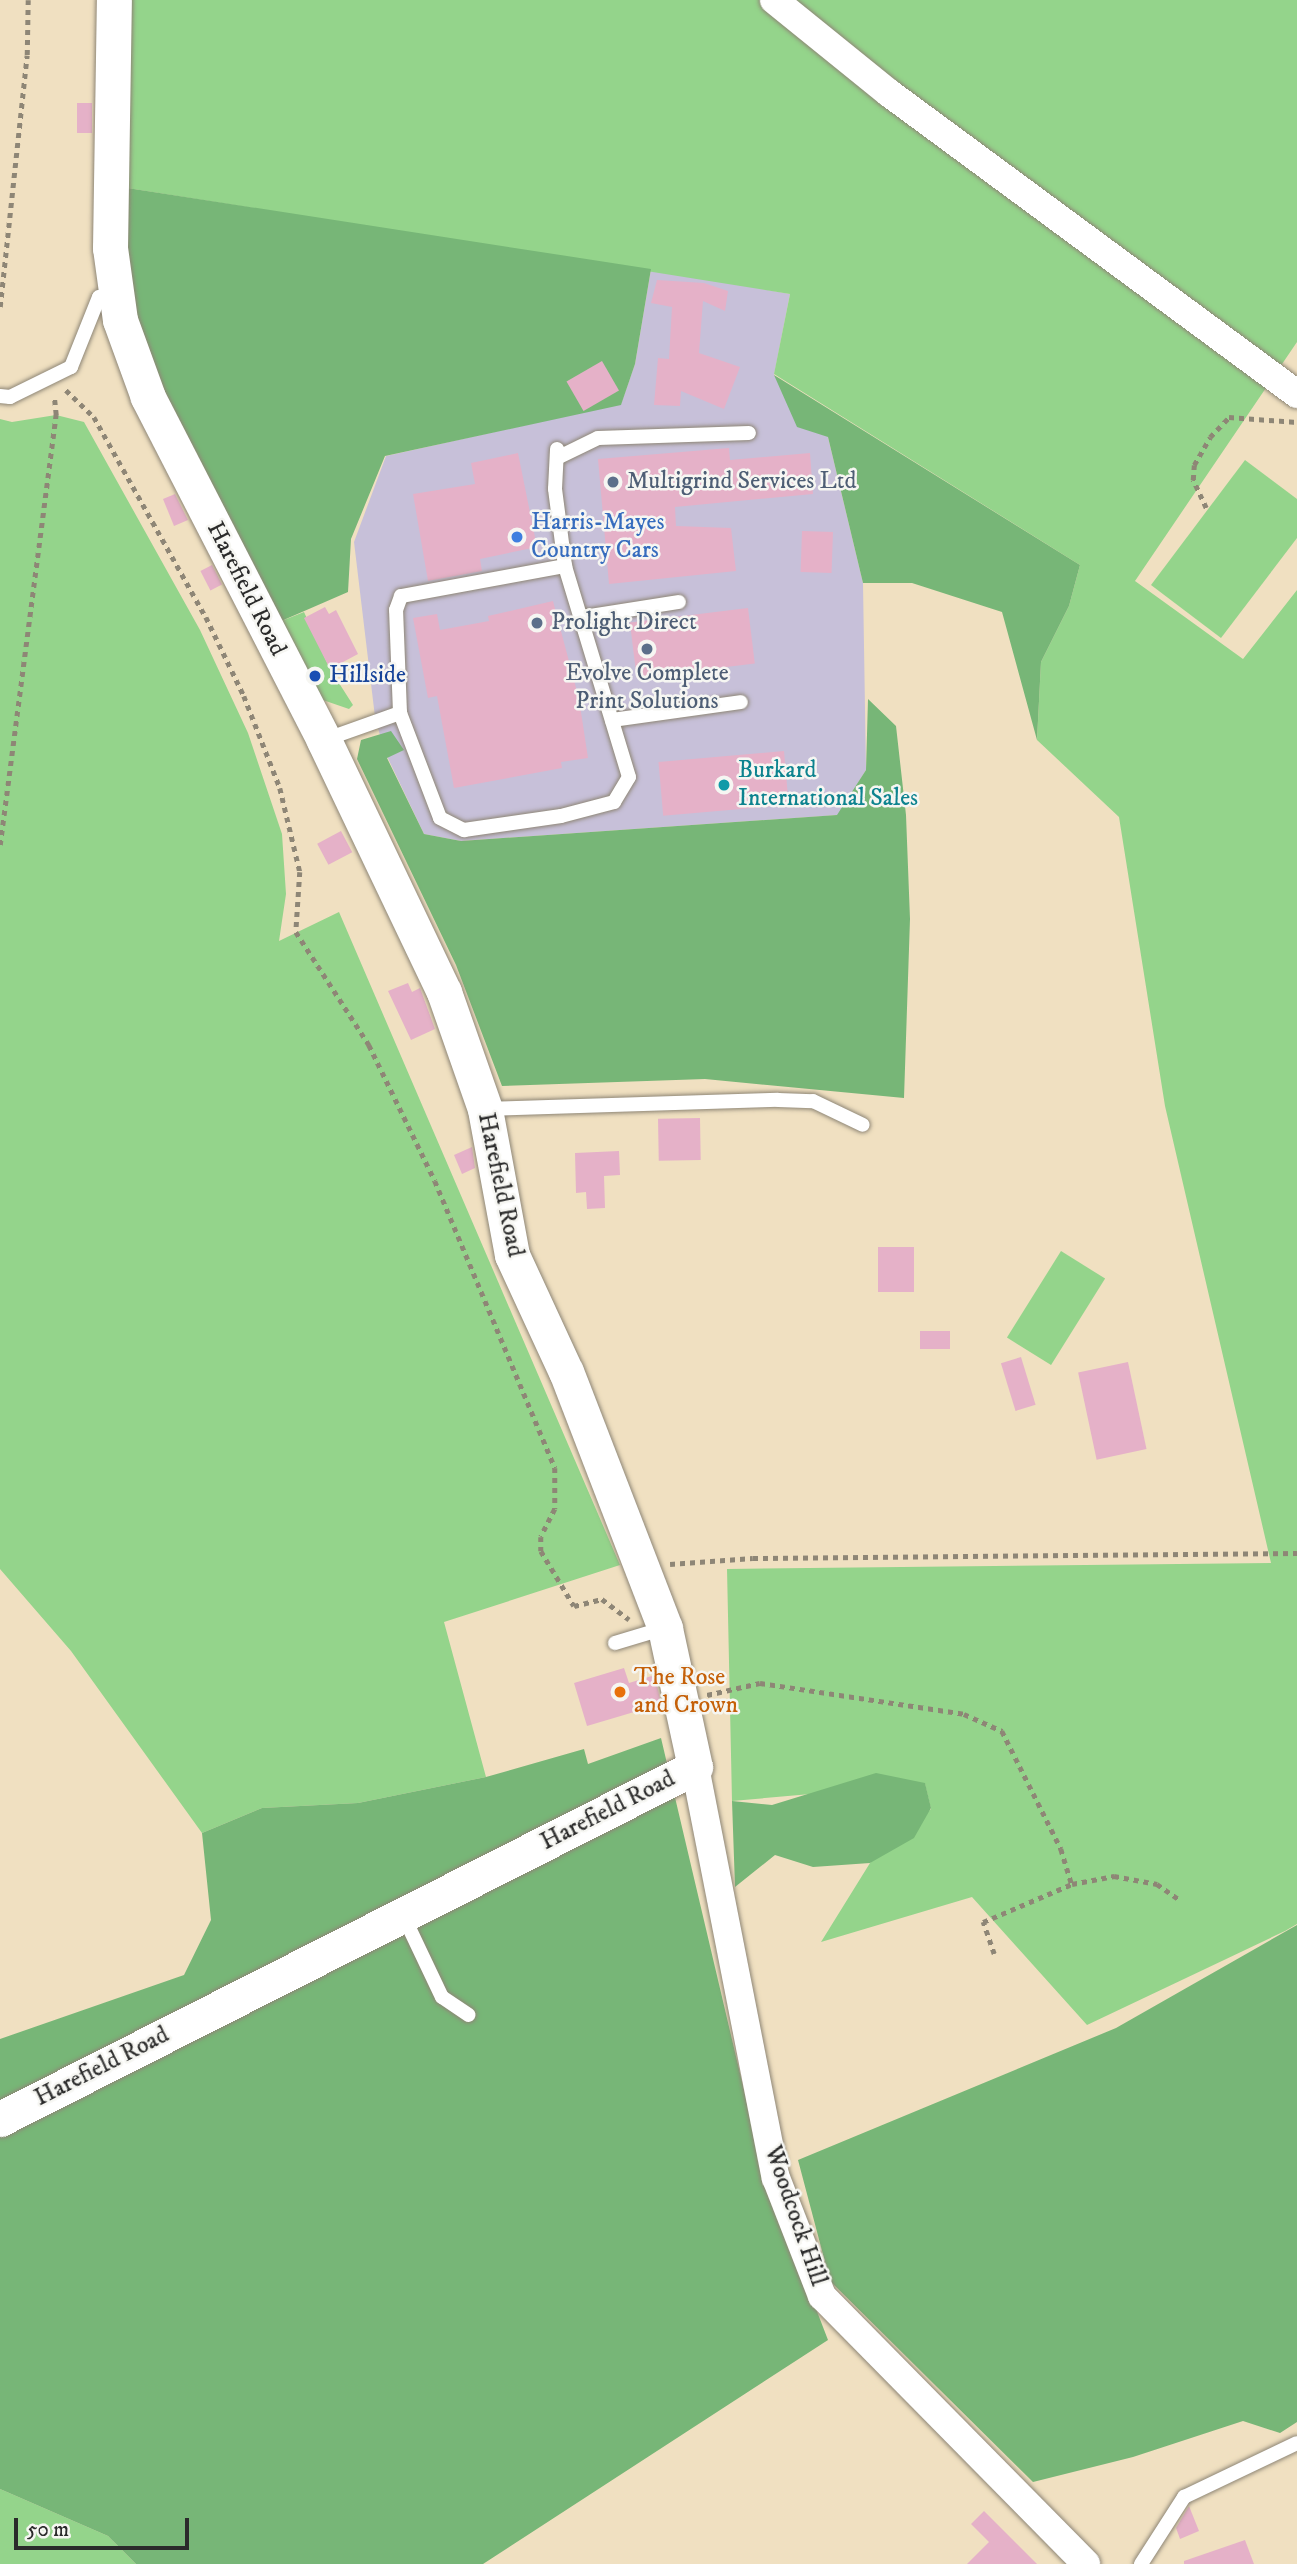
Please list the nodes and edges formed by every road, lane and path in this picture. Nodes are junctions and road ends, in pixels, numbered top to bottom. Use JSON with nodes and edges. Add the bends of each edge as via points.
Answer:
{"nodes":[{"id":1,"x":28,"y":0,"type":"edge"},
{"id":2,"x":114,"y":0,"type":"edge"},
{"id":3,"x":774,"y":0,"type":"edge"},
{"id":4,"x":118,"y":295,"type":"junction"},
{"id":5,"x":0,"y":307,"type":"edge"},
{"id":6,"x":53,"y":377,"type":"junction"},
{"id":7,"x":1297,"y":394,"type":"edge"},
{"id":8,"x":0,"y":396,"type":"edge"},
{"id":9,"x":1297,"y":422,"type":"edge"},
{"id":10,"x":749,"y":433,"type":"dead end"},
{"id":11,"x":1206,"y":508,"type":"dead end"},
{"id":12,"x":565,"y":566,"type":"junction"},
{"id":13,"x":679,"y":602,"type":"dead end"},
{"id":14,"x":583,"y":617,"type":"junction"},
{"id":15,"x":741,"y":702,"type":"dead end"},
{"id":16,"x":400,"y":713,"type":"junction"},
{"id":17,"x":612,"y":720,"type":"junction"},
{"id":18,"x":324,"y":740,"type":"junction"},
{"id":19,"x":0,"y":845,"type":"edge"},
{"id":20,"x":485,"y":1109,"type":"junction"},
{"id":21,"x":863,"y":1125,"type":"dead end"},
{"id":22,"x":1297,"y":1553,"type":"edge"},
{"id":23,"x":645,"y":1581,"type":"junction"},
{"id":24,"x":650,"y":1626,"type":"junction"},
{"id":25,"x":615,"y":1643,"type":"dead end"},
{"id":26,"x":682,"y":1701,"type":"junction"},
{"id":27,"x":695,"y":1768,"type":"junction"},
{"id":28,"x":1072,"y":1884,"type":"junction"},
{"id":29,"x":1180,"y":1900,"type":"dead end"},
{"id":30,"x":403,"y":1915,"type":"junction"},
{"id":31,"x":994,"y":1954,"type":"dead end"},
{"id":32,"x":469,"y":2015,"type":"dead end"},
{"id":33,"x":0,"y":2119,"type":"edge"},
{"id":34,"x":1297,"y":2443,"type":"edge"},
{"id":35,"x":1086,"y":2564,"type":"edge"},
{"id":36,"x":1141,"y":2564,"type":"edge"}],
"edges":[{"from":1,"to":5,"type":"path"},
{"from":2,"to":4,"type":"street","name":"Harefield Road","via":[[110,248]]},
{"from":3,"to":7,"type":"street","via":[[889,93]]},
{"from":4,"to":6,"type":"lane","via":[[99,297],[71,367]]},
{"from":4,"to":18,"type":"street","name":"Harefield Road","via":[[120,320],[148,397]]},
{"from":6,"to":8,"type":"lane","via":[[10,397]]},
{"from":6,"to":19,"type":"path","via":[[56,415]]},
{"from":6,"to":24,"type":"path","via":[[94,417],[206,617],[244,696],[280,788],[300,872],[296,932],[369,1045],[435,1181],[555,1468],[555,1509],[541,1537],[541,1551],[574,1606],[602,1599]]},
{"from":9,"to":11,"type":"path","via":[[1229,417],[1210,436],[1194,465],[1193,480]]},
{"from":10,"to":12,"type":"lane","via":[[598,439],[558,453],[555,489]]},
{"from":12,"to":14,"type":"lane"},
{"from":12,"to":16,"type":"lane","via":[[401,596],[396,610]]},
{"from":13,"to":14,"type":"lane"},
{"from":14,"to":17,"type":"lane"},
{"from":15,"to":17,"type":"lane"},
{"from":16,"to":17,"type":"lane","via":[[440,818],[464,830],[561,816],[614,802],[629,777]]},
{"from":16,"to":18,"type":"lane"},
{"from":18,"to":20,"type":"street","name":"Harefield Road","via":[[444,992]]},
{"from":20,"to":21,"type":"lane","via":[[813,1101]]},
{"from":20,"to":23,"type":"street","name":"Harefield Road","via":[[512,1255],[566,1371]]},
{"from":22,"to":23,"type":"path","via":[[753,1558],[656,1565]]},
{"from":23,"to":24,"type":"street","name":"Harefield Road"},
{"from":24,"to":25,"type":"lane"},
{"from":24,"to":26,"type":"street","name":"Harefield Road"},
{"from":26,"to":27,"type":"street","name":"Harefield Road"},
{"from":26,"to":28,"type":"path","via":[[760,1683],[964,1714],[1002,1731],[1061,1849]]},
{"from":27,"to":30,"type":"street","name":"Harefield Road"},
{"from":27,"to":35,"type":"street","name":"Woodcock Hill","via":[[776,2178],[822,2296]]},
{"from":28,"to":29,"type":"path","via":[[1114,1876],[1157,1884]]},
{"from":28,"to":31,"type":"path","via":[[983,1922]]},
{"from":30,"to":32,"type":"lane","via":[[442,1997]]},
{"from":30,"to":33,"type":"street","name":"Harefield Road"},
{"from":34,"to":36,"type":"lane","via":[[1184,2497]]}]}
